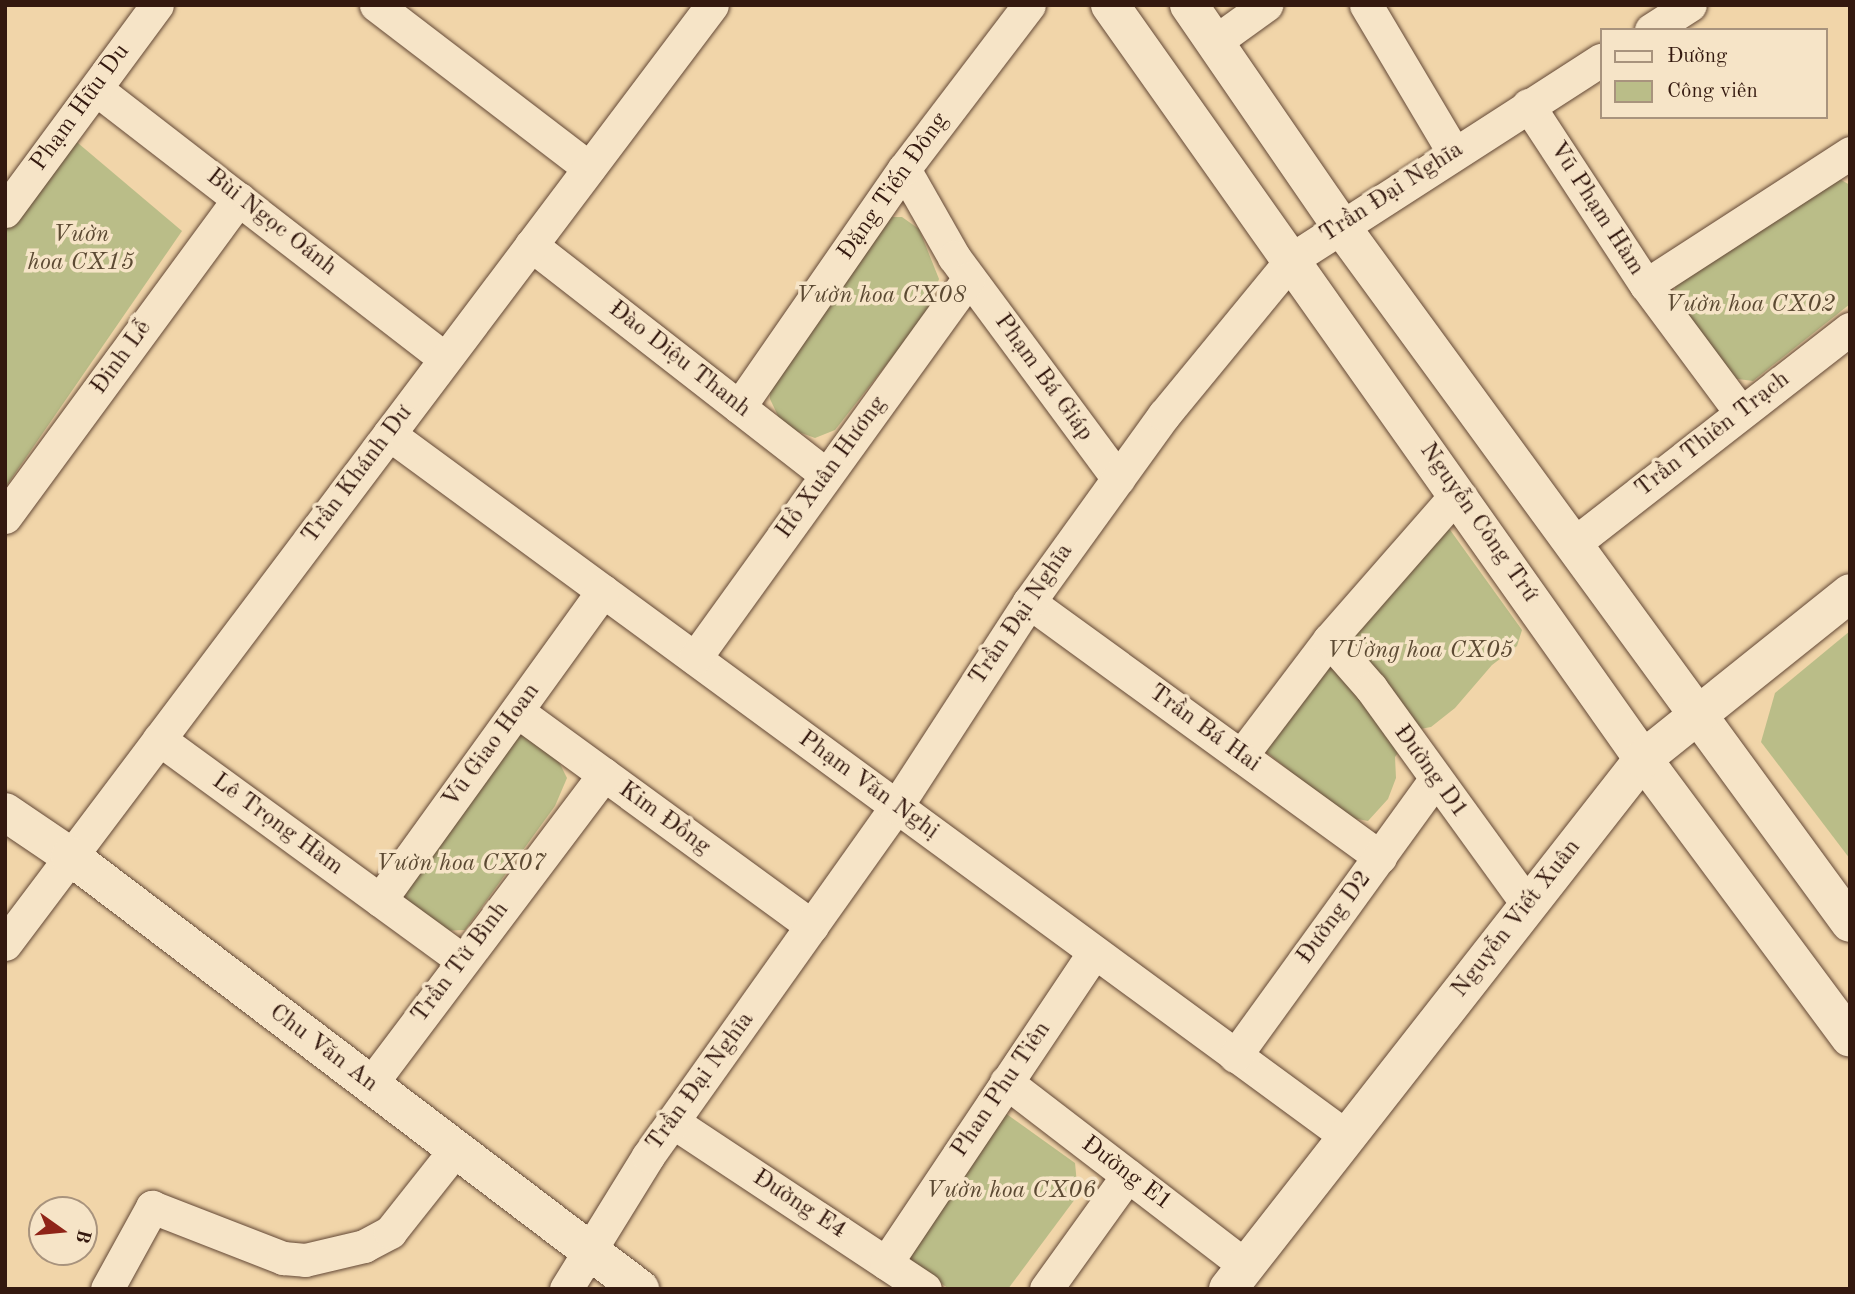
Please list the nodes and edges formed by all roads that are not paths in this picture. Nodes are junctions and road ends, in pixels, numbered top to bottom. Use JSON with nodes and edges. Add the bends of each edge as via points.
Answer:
{"nodes":[{"id":1,"x":157,"y":5,"type":"edge"},
{"id":2,"x":376,"y":5,"type":"edge"},
{"id":3,"x":712,"y":5,"type":"edge"},
{"id":4,"x":1029,"y":5,"type":"edge"},
{"id":5,"x":1110,"y":5,"type":"edge"},
{"id":6,"x":1189,"y":5,"type":"edge"},
{"id":7,"x":1266,"y":5,"type":"edge"},
{"id":8,"x":1366,"y":5,"type":"edge"},
{"id":9,"x":1690,"y":5,"type":"edge"},
{"id":10,"x":1653,"y":28,"type":"edge"},
{"id":11,"x":1216,"y":41,"type":"junction"},
{"id":12,"x":1600,"y":61,"type":"edge"},
{"id":13,"x":96,"y":89,"type":"junction"},
{"id":14,"x":1528,"y":105,"type":"junction"},
{"id":15,"x":1454,"y":153,"type":"junction"},
{"id":16,"x":1848,"y":157,"type":"edge"},
{"id":17,"x":589,"y":168,"type":"junction"},
{"id":18,"x":904,"y":169,"type":"junction"},
{"id":19,"x":239,"y":199,"type":"junction"},
{"id":20,"x":5,"y":211,"type":"edge"},
{"id":21,"x":1340,"y":225,"type":"junction"},
{"id":22,"x":531,"y":245,"type":"junction"},
{"id":23,"x":1292,"y":259,"type":"junction"},
{"id":24,"x":969,"y":278,"type":"junction"},
{"id":25,"x":1646,"y":285,"type":"junction"},
{"id":26,"x":1850,"y":329,"type":"edge"},
{"id":27,"x":445,"y":359,"type":"junction"},
{"id":28,"x":739,"y":407,"type":"junction"},
{"id":29,"x":1741,"y":413,"type":"junction"},
{"id":30,"x":389,"y":434,"type":"junction"},
{"id":31,"x":826,"y":475,"type":"junction"},
{"id":32,"x":1118,"y":479,"type":"junction"},
{"id":33,"x":1457,"y":494,"type":"junction"},
{"id":34,"x":8,"y":508,"type":"edge"},
{"id":35,"x":1576,"y":542,"type":"junction"},
{"id":36,"x":603,"y":591,"type":"junction"},
{"id":37,"x":1850,"y":593,"type":"edge"},
{"id":38,"x":1029,"y":602,"type":"junction"},
{"id":39,"x":1329,"y":640,"type":"junction"},
{"id":40,"x":695,"y":658,"type":"junction"},
{"id":41,"x":517,"y":711,"type":"junction"},
{"id":42,"x":1699,"y":713,"type":"junction"},
{"id":43,"x":159,"y":739,"type":"junction"},
{"id":44,"x":1241,"y":756,"type":"junction"},
{"id":45,"x":1643,"y":759,"type":"junction"},
{"id":46,"x":604,"y":774,"type":"junction"},
{"id":47,"x":1435,"y":780,"type":"junction"},
{"id":48,"x":896,"y":807,"type":"junction"},
{"id":49,"x":5,"y":812,"type":"edge"},
{"id":50,"x":70,"y":856,"type":"junction"},
{"id":51,"x":1380,"y":857,"type":"junction"},
{"id":52,"x":380,"y":900,"type":"junction"},
{"id":53,"x":1528,"y":905,"type":"junction"},
{"id":54,"x":1850,"y":923,"type":"edge"},
{"id":55,"x":812,"y":926,"type":"junction"},
{"id":56,"x":5,"y":944,"type":"edge"},
{"id":57,"x":1094,"y":952,"type":"junction"},
{"id":58,"x":463,"y":961,"type":"junction"},
{"id":59,"x":1850,"y":1038,"type":"edge"},
{"id":60,"x":1235,"y":1056,"type":"junction"},
{"id":61,"x":1006,"y":1082,"type":"junction"},
{"id":62,"x":370,"y":1085,"type":"junction"},
{"id":63,"x":673,"y":1122,"type":"junction"},
{"id":64,"x":1347,"y":1137,"type":"junction"},
{"id":65,"x":455,"y":1150,"type":"junction"},
{"id":66,"x":1128,"y":1175,"type":"junction"},
{"id":67,"x":586,"y":1250,"type":"junction"},
{"id":68,"x":886,"y":1263,"type":"junction"},
{"id":69,"x":1237,"y":1277,"type":"edge"},
{"id":70,"x":107,"y":1289,"type":"edge"},
{"id":71,"x":566,"y":1289,"type":"edge"},
{"id":72,"x":640,"y":1289,"type":"edge"},
{"id":73,"x":925,"y":1289,"type":"edge"},
{"id":74,"x":1046,"y":1289,"type":"edge"}],
"edges":[{"from":1,"to":13,"type":"street","name":"Phạm Hữu Du"},
{"from":2,"to":17,"type":"street"},
{"from":3,"to":17,"type":"street","name":"Trần Khánh Dư"},
{"from":4,"to":18,"type":"street","name":"Đặng Tiến Đông"},
{"from":5,"to":23,"type":"street","name":"Nguyễn Công Trứ"},
{"from":6,"to":11,"type":"street"},
{"from":7,"to":11,"type":"street"},
{"from":8,"to":15,"type":"street"},
{"from":9,"to":10,"type":"street"},
{"from":11,"to":21,"type":"street"},
{"from":12,"to":14,"type":"street","name":"Trần Đại Nghĩa"},
{"from":13,"to":19,"type":"street","name":"Bùi Ngọc Oánh"},
{"from":13,"to":20,"type":"street","name":"Phạm Hữu Du"},
{"from":14,"to":15,"type":"street","name":"Trần Đại Nghĩa"},
{"from":14,"to":25,"type":"street","name":"Vũ Phạm Hàm"},
{"from":15,"to":21,"type":"street","name":"Trần Đại Nghĩa"},
{"from":16,"to":25,"type":"street"},
{"from":17,"to":22,"type":"street","name":"Trần Khánh Dư"},
{"from":18,"to":24,"type":"street","name":"Phạm Bá Giáp"},
{"from":18,"to":28,"type":"street","name":"Đặng Tiến Đông"},
{"from":19,"to":27,"type":"street","name":"Bùi Ngọc Oánh"},
{"from":19,"to":34,"type":"street","name":"Đinh Lễ"},
{"from":21,"to":23,"type":"street","name":"Trần Đại Nghĩa"},
{"from":21,"to":35,"type":"street"},
{"from":22,"to":27,"type":"street","name":"Trần Khánh Dư"},
{"from":22,"to":28,"type":"street","name":"Đào Diệu Thanh"},
{"from":23,"to":32,"type":"street","name":"Trần Đại Nghĩa","via":[[1164,415]]},
{"from":23,"to":33,"type":"street","name":"Nguyễn Công Trứ"},
{"from":24,"to":31,"type":"street","name":"Hồ Xuân Hương"},
{"from":24,"to":32,"type":"street","name":"Phạm Bá Giáp"},
{"from":25,"to":29,"type":"street","name":"Vũ Phạm Hàm"},
{"from":26,"to":29,"type":"street","name":"Trần Thiên Trạch"},
{"from":27,"to":30,"type":"street","name":"Trần Khánh Dư"},
{"from":28,"to":31,"type":"street","name":"Đào Diệu Thanh"},
{"from":29,"to":35,"type":"street","name":"Trần Thiên Trạch"},
{"from":30,"to":36,"type":"street","name":"Phạm Văn Nghị"},
{"from":30,"to":43,"type":"street","name":"Trần Khánh Dư"},
{"from":31,"to":40,"type":"street","name":"Hồ Xuân Hương"},
{"from":32,"to":38,"type":"street","name":"Trần Đại Nghĩa"},
{"from":33,"to":39,"type":"street"},
{"from":33,"to":45,"type":"street","name":"Nguyễn Công Trứ"},
{"from":35,"to":42,"type":"street"},
{"from":36,"to":40,"type":"street","name":"Phạm Văn Nghị"},
{"from":36,"to":41,"type":"street","name":"Vũ Giao Hoan"},
{"from":37,"to":42,"type":"street","name":"Nguyễn Viết Xuân"},
{"from":38,"to":44,"type":"street","name":"Trần Bá Hai"},
{"from":38,"to":48,"type":"street","name":"Trần Đại Nghĩa"},
{"from":39,"to":44,"type":"street"},
{"from":39,"to":47,"type":"street","name":"Đường D1","via":[[1371,688]]},
{"from":40,"to":48,"type":"street","name":"Phạm Văn Nghị"},
{"from":41,"to":46,"type":"street","name":"Kim Đồng"},
{"from":41,"to":52,"type":"street","name":"Vũ Giao Hoan"},
{"from":42,"to":45,"type":"street","name":"Nguyễn Viết Xuân"},
{"from":42,"to":54,"type":"street"},
{"from":43,"to":50,"type":"street","name":"Trần Khánh Dư"},
{"from":43,"to":52,"type":"street","name":"Lê Trọng Hàm"},
{"from":44,"to":51,"type":"street","name":"Trần Bá Hai"},
{"from":45,"to":53,"type":"street","name":"Nguyễn Viết Xuân"},
{"from":45,"to":59,"type":"street","name":"Nguyễn Công Trứ"},
{"from":46,"to":55,"type":"street","name":"Kim Đồng"},
{"from":46,"to":58,"type":"street","name":"Trần Tử Bình"},
{"from":47,"to":51,"type":"street","name":"Đường D2"},
{"from":47,"to":53,"type":"street","name":"Đường D1"},
{"from":48,"to":55,"type":"street","name":"Trần Đại Nghĩa"},
{"from":48,"to":57,"type":"street","name":"Phạm Văn Nghị"},
{"from":49,"to":50,"type":"street","name":"Chu Văn An"},
{"from":50,"to":56,"type":"street","name":"Trần Khánh Dư"},
{"from":50,"to":62,"type":"street","name":"Chu Văn An"},
{"from":51,"to":60,"type":"street","name":"Đường D2"},
{"from":52,"to":58,"type":"street","name":"Lê Trọng Hàm"},
{"from":53,"to":64,"type":"street","name":"Nguyễn Viết Xuân"},
{"from":55,"to":63,"type":"street","name":"Trần Đại Nghĩa"},
{"from":57,"to":60,"type":"street","name":"Phạm Văn Nghị"},
{"from":57,"to":61,"type":"street","name":"Phan Phu Tiên"},
{"from":58,"to":62,"type":"street","name":"Trần Tử Bình"},
{"from":60,"to":64,"type":"street","name":"Phạm Văn Nghị"},
{"from":61,"to":66,"type":"street","name":"Đường E1"},
{"from":61,"to":68,"type":"street","name":"Phan Phu Tiên"},
{"from":62,"to":65,"type":"street","name":"Chu Văn An"},
{"from":63,"to":67,"type":"street","name":"Trần Đại Nghĩa"},
{"from":63,"to":68,"type":"street","name":"Đường E4"},
{"from":64,"to":69,"type":"street","name":"Nguyễn Viết Xuân"},
{"from":65,"to":67,"type":"street","name":"Chu Văn An"},
{"from":65,"to":70,"type":"street","via":[[390,1232],[364,1246],[305,1260],[283,1258],[152,1207]]},
{"from":66,"to":69,"type":"street","name":"Đường E1"},
{"from":66,"to":74,"type":"street"},
{"from":67,"to":71,"type":"street","name":"Trần Đại Nghĩa"},
{"from":67,"to":72,"type":"street","name":"Chu Văn An"},
{"from":68,"to":73,"type":"street","name":"Đường E4"}]}
